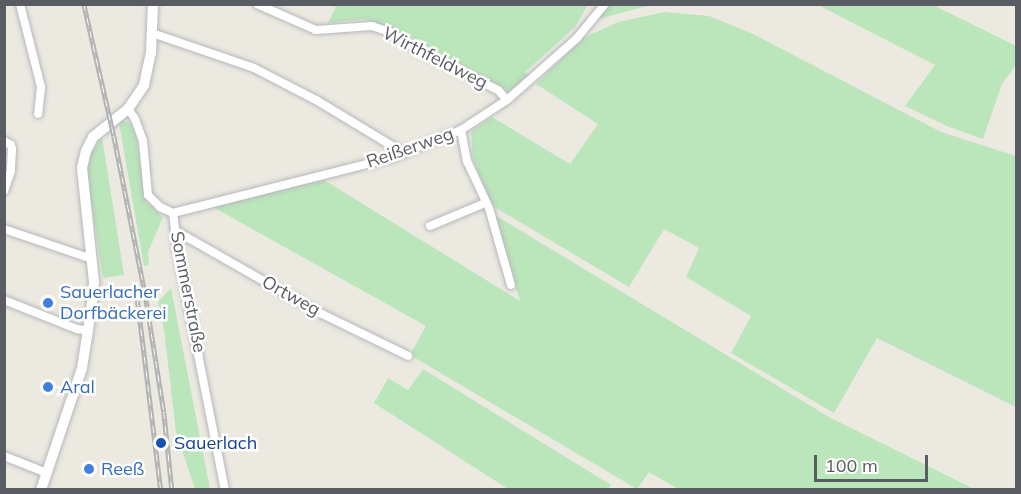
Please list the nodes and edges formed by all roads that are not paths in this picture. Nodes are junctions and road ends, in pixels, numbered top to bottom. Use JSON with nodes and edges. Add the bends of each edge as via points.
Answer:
{"nodes":[{"id":1,"x":20,"y":4,"type":"edge"},
{"id":2,"x":153,"y":4,"type":"edge"},
{"id":3,"x":257,"y":4,"type":"edge"},
{"id":4,"x":605,"y":4,"type":"edge"},
{"id":5,"x":152,"y":33,"type":"junction"},
{"id":6,"x":507,"y":100,"type":"junction"},
{"id":7,"x":128,"y":109,"type":"junction"},
{"id":8,"x":38,"y":114,"type":"dead end"},
{"id":9,"x":461,"y":130,"type":"junction"},
{"id":10,"x":4,"y":141,"type":"edge"},
{"id":11,"x":404,"y":153,"type":"junction"},
{"id":12,"x":4,"y":191,"type":"edge"},
{"id":13,"x":485,"y":203,"type":"junction"},
{"id":14,"x":173,"y":213,"type":"junction"},
{"id":15,"x":430,"y":226,"type":"dead end"},
{"id":16,"x":4,"y":229,"type":"edge"},
{"id":17,"x":176,"y":231,"type":"junction"},
{"id":18,"x":92,"y":259,"type":"junction"},
{"id":19,"x":512,"y":285,"type":"dead end"},
{"id":20,"x":4,"y":300,"type":"edge"},
{"id":21,"x":88,"y":331,"type":"junction"},
{"id":22,"x":408,"y":356,"type":"dead end"},
{"id":23,"x":4,"y":456,"type":"edge"},
{"id":24,"x":47,"y":473,"type":"junction"},
{"id":25,"x":41,"y":489,"type":"edge"},
{"id":26,"x":225,"y":489,"type":"edge"}],
"edges":[{"from":1,"to":8,"type":"street","via":[[41,87]]},
{"from":2,"to":5,"type":"main road"},
{"from":3,"to":6,"type":"street","name":"Wirthfeldweg","via":[[316,30],[372,27],[392,33],[498,90]]},
{"from":4,"to":6,"type":"street","name":"Reißerweg","via":[[577,38]]},
{"from":5,"to":7,"type":"main road","via":[[144,85]]},
{"from":5,"to":11,"type":"street","via":[[254,68]]},
{"from":6,"to":9,"type":"street","name":"Reißerweg"},
{"from":7,"to":14,"type":"street","name":"Sommerstraße","via":[[142,141],[148,195]]},
{"from":7,"to":18,"type":"main road","via":[[100,130],[86,152],[82,168]]},
{"from":9,"to":11,"type":"street","name":"Reißerweg"},
{"from":9,"to":13,"type":"street","via":[[467,161]]},
{"from":10,"to":12,"type":"street","via":[[12,149],[11,171]]},
{"from":11,"to":14,"type":"street","name":"Reißerweg"},
{"from":13,"to":15,"type":"street"},
{"from":13,"to":19,"type":"street"},
{"from":14,"to":17,"type":"street","name":"Sommerstraße"},
{"from":16,"to":18,"type":"street"},
{"from":17,"to":22,"type":"street","name":"Ortweg","via":[[320,312]]},
{"from":17,"to":26,"type":"street","name":"Sommerstraße"},
{"from":18,"to":21,"type":"main road","via":[[94,282]]},
{"from":20,"to":21,"type":"street"},
{"from":21,"to":24,"type":"main road","via":[[81,374]]},
{"from":23,"to":24,"type":"street"},
{"from":24,"to":25,"type":"main road"}]}
